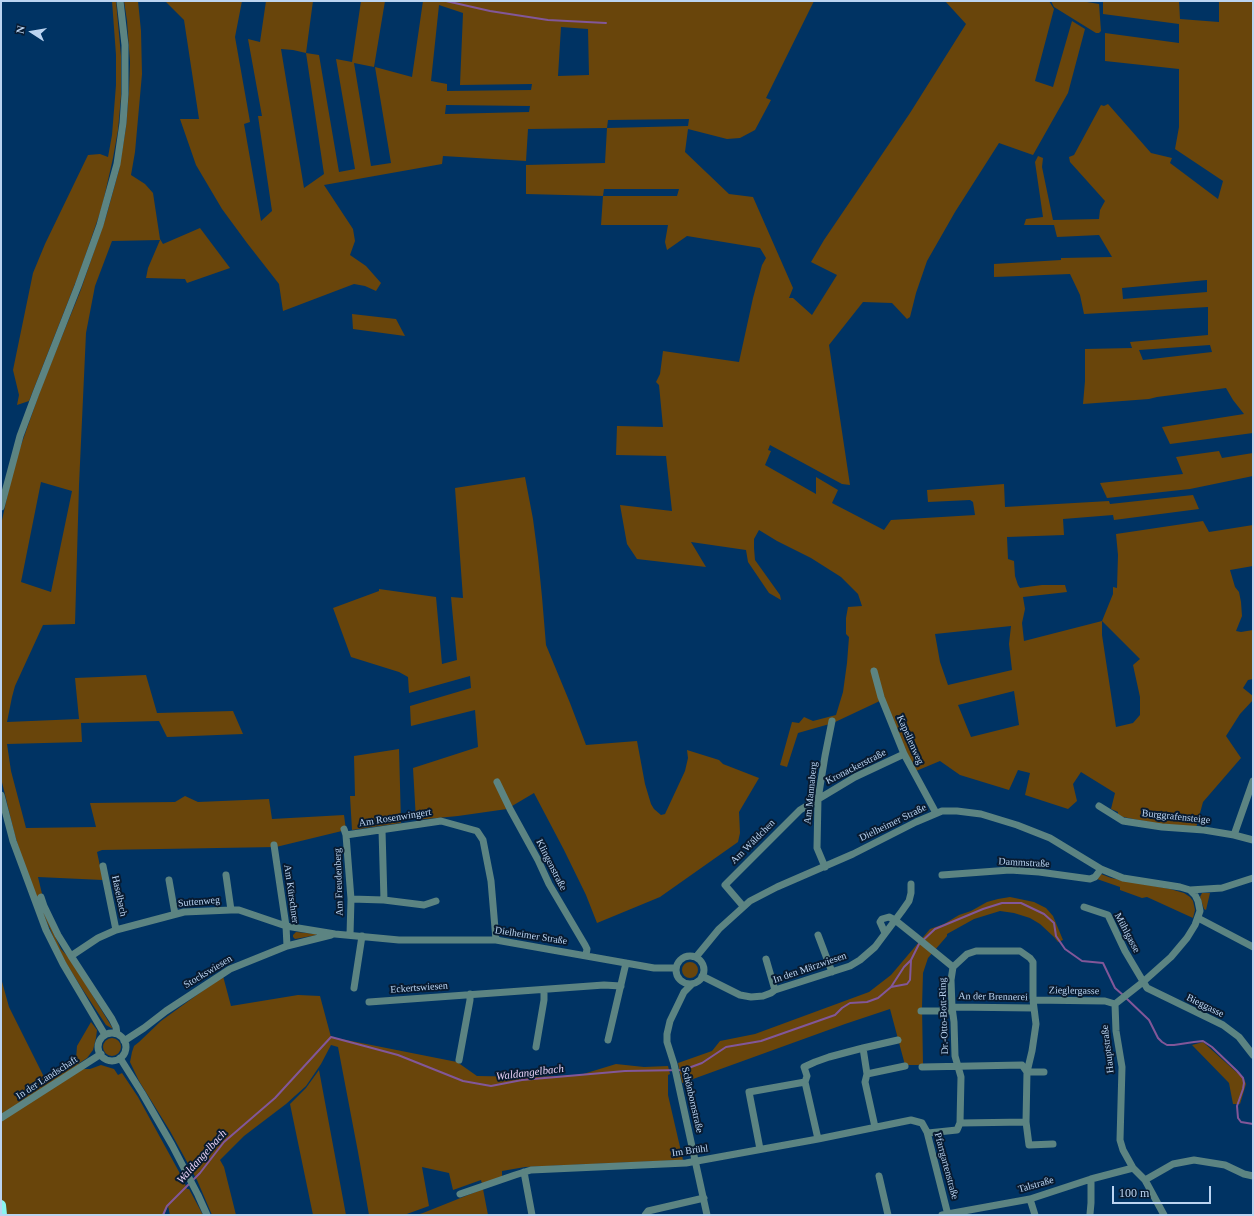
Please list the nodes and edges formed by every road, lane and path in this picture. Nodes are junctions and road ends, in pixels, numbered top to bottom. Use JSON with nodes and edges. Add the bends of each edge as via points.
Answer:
{"nodes":[{"id":1,"x":120,"y":1,"type":"edge"},
{"id":2,"x":1,"y":506,"type":"edge"},
{"id":3,"x":874,"y":671,"type":"dead end"},
{"id":4,"x":832,"y":721,"type":"dead end"},
{"id":5,"x":904,"y":754,"type":"junction"},
{"id":6,"x":1253,"y":781,"type":"edge"},
{"id":7,"x":497,"y":782,"type":"dead end"},
{"id":8,"x":1,"y":795,"type":"edge"},
{"id":9,"x":818,"y":799,"type":"junction"},
{"id":10,"x":1099,"y":806,"type":"dead end"},
{"id":11,"x":936,"y":814,"type":"junction"},
{"id":12,"x":382,"y":830,"type":"junction"},
{"id":13,"x":345,"y":832,"type":"joint"},
{"id":14,"x":1234,"y":834,"type":"junction"},
{"id":15,"x":1253,"y":840,"type":"edge"},
{"id":16,"x":274,"y":845,"type":"dead end"},
{"id":17,"x":103,"y":866,"type":"dead end"},
{"id":18,"x":825,"y":867,"type":"junction"},
{"id":19,"x":1101,"y":869,"type":"junction"},
{"id":20,"x":226,"y":875,"type":"dead end"},
{"id":21,"x":942,"y":875,"type":"dead end"},
{"id":22,"x":1253,"y":878,"type":"edge"},
{"id":23,"x":169,"y":880,"type":"dead end"},
{"id":24,"x":912,"y":884,"type":"dead end"},
{"id":25,"x":1190,"y":890,"type":"junction"},
{"id":26,"x":41,"y":897,"type":"dead end"},
{"id":27,"x":351,"y":899,"type":"junction"},
{"id":28,"x":384,"y":900,"type":"junction"},
{"id":29,"x":436,"y":901,"type":"dead end"},
{"id":30,"x":741,"y":903,"type":"junction"},
{"id":31,"x":1084,"y":907,"type":"dead end"},
{"id":32,"x":231,"y":910,"type":"junction"},
{"id":33,"x":175,"y":914,"type":"junction"},
{"id":34,"x":1198,"y":918,"type":"junction"},
{"id":35,"x":895,"y":920,"type":"junction"},
{"id":36,"x":286,"y":926,"type":"junction"},
{"id":37,"x":116,"y":930,"type":"junction"},
{"id":38,"x":885,"y":933,"type":"junction"},
{"id":39,"x":335,"y":934,"type":"junction"},
{"id":40,"x":350,"y":934,"type":"junction"},
{"id":41,"x":818,"y":935,"type":"dead end"},
{"id":42,"x":362,"y":936,"type":"junction"},
{"id":43,"x":496,"y":940,"type":"junction"},
{"id":44,"x":286,"y":946,"type":"junction"},
{"id":45,"x":1253,"y":947,"type":"edge"},
{"id":46,"x":586,"y":955,"type":"junction"},
{"id":47,"x":71,"y":956,"type":"junction"},
{"id":48,"x":696,"y":957,"type":"junction"},
{"id":49,"x":766,"y":959,"type":"dead end"},
{"id":50,"x":626,"y":963,"type":"junction"},
{"id":51,"x":953,"y":967,"type":"junction"},
{"id":52,"x":676,"y":968,"type":"junction"},
{"id":53,"x":832,"y":972,"type":"junction"},
{"id":54,"x":702,"y":976,"type":"junction"},
{"id":55,"x":682,"y":982,"type":"junction"},
{"id":56,"x":1143,"y":982,"type":"junction"},
{"id":57,"x":692,"y":984,"type":"junction"},
{"id":58,"x":621,"y":986,"type":"junction"},
{"id":59,"x":354,"y":988,"type":"dead end"},
{"id":60,"x":544,"y":990,"type":"junction"},
{"id":61,"x":775,"y":990,"type":"junction"},
{"id":62,"x":684,"y":992,"type":"junction"},
{"id":63,"x":470,"y":994,"type":"junction"},
{"id":64,"x":369,"y":1002,"type":"dead end"},
{"id":65,"x":1116,"y":1002,"type":"junction"},
{"id":66,"x":1033,"y":1004,"type":"junction"},
{"id":67,"x":952,"y":1009,"type":"junction"},
{"id":68,"x":921,"y":1011,"type":"dead end"},
{"id":69,"x":117,"y":1030,"type":"junction"},
{"id":70,"x":104,"y":1035,"type":"junction"},
{"id":71,"x":608,"y":1040,"type":"dead end"},
{"id":72,"x":898,"y":1040,"type":"dead end"},
{"id":73,"x":124,"y":1041,"type":"junction"},
{"id":74,"x":536,"y":1047,"type":"dead end"},
{"id":75,"x":863,"y":1048,"type":"junction"},
{"id":76,"x":101,"y":1054,"type":"junction"},
{"id":77,"x":1253,"y":1055,"type":"edge"},
{"id":78,"x":120,"y":1058,"type":"junction"},
{"id":79,"x":459,"y":1060,"type":"dead end"},
{"id":80,"x":905,"y":1066,"type":"dead end"},
{"id":81,"x":922,"y":1067,"type":"dead end"},
{"id":82,"x":958,"y":1067,"type":"junction"},
{"id":83,"x":1027,"y":1072,"type":"junction"},
{"id":84,"x":1044,"y":1072,"type":"dead end"},
{"id":85,"x":867,"y":1074,"type":"junction"},
{"id":86,"x":805,"y":1082,"type":"junction"},
{"id":87,"x":2,"y":1118,"type":"edge"},
{"id":88,"x":1026,"y":1122,"type":"junction"},
{"id":89,"x":922,"y":1123,"type":"joint"},
{"id":90,"x":960,"y":1123,"type":"junction"},
{"id":91,"x":875,"y":1127,"type":"junction"},
{"id":92,"x":928,"y":1133,"type":"junction"},
{"id":93,"x":818,"y":1139,"type":"junction"},
{"id":94,"x":1053,"y":1144,"type":"dead end"},
{"id":95,"x":760,"y":1149,"type":"junction"},
{"id":96,"x":695,"y":1162,"type":"junction"},
{"id":97,"x":1133,"y":1168,"type":"junction"},
{"id":98,"x":524,"y":1172,"type":"junction"},
{"id":99,"x":879,"y":1176,"type":"dead end"},
{"id":100,"x":1253,"y":1176,"type":"edge"},
{"id":101,"x":1091,"y":1179,"type":"junction"},
{"id":102,"x":1145,"y":1180,"type":"junction"},
{"id":103,"x":460,"y":1194,"type":"dead end"},
{"id":104,"x":704,"y":1198,"type":"junction"},
{"id":105,"x":1030,"y":1199,"type":"junction"},
{"id":106,"x":1,"y":1205,"type":"edge"},
{"id":107,"x":946,"y":1214,"type":"edge"},
{"id":108,"x":1090,"y":1214,"type":"edge"},
{"id":109,"x":2,"y":1215,"type":"edge"},
{"id":110,"x":207,"y":1215,"type":"edge"},
{"id":111,"x":532,"y":1215,"type":"edge"},
{"id":112,"x":645,"y":1215,"type":"edge"},
{"id":113,"x":707,"y":1215,"type":"edge"},
{"id":114,"x":888,"y":1215,"type":"edge"},
{"id":115,"x":1035,"y":1215,"type":"edge"},
{"id":116,"x":1164,"y":1215,"type":"edge"}],
"edges":[{"from":1,"to":2,"type":"street","via":[[125,45],[125,94],[117,164],[100,225],[20,436]]},
{"from":3,"to":5,"type":"street","name":"Kapellenweg","via":[[881,697]]},
{"from":4,"to":9,"type":"street","name":"Am Mannaberg"},
{"from":5,"to":9,"type":"street","name":"Kronackerstraße","via":[[855,777]]},
{"from":5,"to":11,"type":"street","name":"Kapellenweg"},
{"from":6,"to":14,"type":"street"},
{"from":7,"to":46,"type":"street","name":"Klingenstraße","via":[[549,884],[585,945]]},
{"from":8,"to":70,"type":"street","via":[[13,841],[46,930]]},
{"from":9,"to":18,"type":"street","name":"Am Mannaberg","via":[[817,848]]},
{"from":9,"to":30,"type":"street","name":"Am Wäldchen","via":[[800,810],[725,885]]},
{"from":10,"to":14,"type":"street","name":"Burggrafensteige","via":[[1123,821]]},
{"from":11,"to":18,"type":"street","name":"Dielheimer Straße"},
{"from":11,"to":19,"type":"street","name":"Dielheimer Straße","via":[[942,811],[957,811],[981,814],[1017,825],[1050,838]]},
{"from":12,"to":13,"type":"street","name":"Am Rosenwingert"},
{"from":12,"to":28,"type":"street"},
{"from":12,"to":43,"type":"street","name":"Am Rosenwingert","via":[[441,820],[477,830],[483,840],[491,881]]},
{"from":13,"to":27,"type":"street","name":"Am Freudenberg"},
{"from":14,"to":15,"type":"street","name":"Burggrafensteige"},
{"from":16,"to":36,"type":"street","name":"Am Kürschner"},
{"from":17,"to":37,"type":"street","name":"Haselbach"},
{"from":18,"to":30,"type":"street","name":"Dielheimer Straße"},
{"from":19,"to":21,"type":"street","name":"Dammstraße","via":[[1090,879],[1010,870]]},
{"from":19,"to":25,"type":"street","name":"Dielheimer Straße","via":[[1123,878]]},
{"from":20,"to":32,"type":"street"},
{"from":22,"to":25,"type":"street","name":"Dielheimer Straße","via":[[1217,889]]},
{"from":23,"to":33,"type":"street"},
{"from":24,"to":35,"type":"street","name":"In den Märzwiesen","via":[[909,901]]},
{"from":25,"to":34,"type":"street","via":[[1200,906]]},
{"from":26,"to":47,"type":"street","via":[[58,936]]},
{"from":27,"to":28,"type":"street"},
{"from":27,"to":40,"type":"street","name":"Am Freudenberg"},
{"from":28,"to":29,"type":"street","via":[[424,905]]},
{"from":30,"to":48,"type":"street","name":"Dielheimer Straße"},
{"from":31,"to":56,"type":"street","name":"Mühlgasse","via":[[1108,915]]},
{"from":32,"to":33,"type":"street","name":"Suttenweg"},
{"from":32,"to":36,"type":"street","name":"Suttenweg","via":[[248,912]]},
{"from":33,"to":37,"type":"street","name":"Suttenweg"},
{"from":34,"to":45,"type":"street"},
{"from":34,"to":56,"type":"street","via":[[1185,941]]},
{"from":35,"to":38,"type":"street","name":"In den Märzwiesen"},
{"from":35,"to":38,"type":"street","via":[[889,917],[882,919],[880,922]]},
{"from":35,"to":51,"type":"street"},
{"from":36,"to":39,"type":"street","name":"Suttenweg"},
{"from":36,"to":44,"type":"street","name":"Am Kürschner"},
{"from":37,"to":47,"type":"street","name":"Suttenweg","via":[[98,938]]},
{"from":38,"to":53,"type":"street","name":"In den Märzwiesen","via":[[875,947],[860,960]]},
{"from":39,"to":40,"type":"street","name":"Dielheimer Straße"},
{"from":39,"to":44,"type":"street","name":"Stockswiesen"},
{"from":40,"to":42,"type":"street","name":"Dielheimer Straße"},
{"from":41,"to":53,"type":"street"},
{"from":42,"to":43,"type":"street","name":"Dielheimer Straße","via":[[399,940]]},
{"from":42,"to":59,"type":"street"},
{"from":43,"to":46,"type":"street","name":"Dielheimer Straße"},
{"from":44,"to":73,"type":"street","name":"Stockswiesen","via":[[230,969]]},
{"from":46,"to":50,"type":"street","name":"Dielheimer Straße"},
{"from":47,"to":69,"type":"street"},
{"from":48,"to":52,"type":"street","via":[[686,956],[677,963]]},
{"from":48,"to":54,"type":"street","via":[[702,962]]},
{"from":49,"to":61,"type":"street"},
{"from":50,"to":52,"type":"street","name":"Dielheimer Straße","via":[[654,968]]},
{"from":50,"to":58,"type":"street"},
{"from":51,"to":66,"type":"street","name":"Dr.-Otto-Bott-Ring","via":[[967,954],[976,951],[1020,951],[1033,962]]},
{"from":51,"to":67,"type":"street","name":"Dr.-Otto-Bott-Ring"},
{"from":52,"to":55,"type":"street","via":[[677,976]]},
{"from":53,"to":61,"type":"street","name":"In den Märzwiesen"},
{"from":54,"to":57,"type":"street"},
{"from":54,"to":61,"type":"street","name":"In den Märzwiesen","via":[[734,992],[751,997],[763,996]]},
{"from":55,"to":57,"type":"street"},
{"from":55,"to":62,"type":"street"},
{"from":56,"to":65,"type":"street"},
{"from":56,"to":77,"type":"street","name":"Bieggasse","via":[[1147,988],[1223,1025],[1238,1037]]},
{"from":57,"to":62,"type":"street","name":"Schönbornstraße"},
{"from":58,"to":60,"type":"street","name":"Eckertswiesen"},
{"from":58,"to":71,"type":"street"},
{"from":60,"to":63,"type":"street","name":"Eckertswiesen"},
{"from":60,"to":74,"type":"street"},
{"from":62,"to":96,"type":"street","name":"Schönbornstraße","via":[[670,1021],[667,1042]]},
{"from":63,"to":64,"type":"street","name":"Eckertswiesen"},
{"from":63,"to":79,"type":"street"},
{"from":65,"to":66,"type":"street","name":"Zieglergasse"},
{"from":65,"to":97,"type":"street","name":"Hauptstraße","via":[[1116,1031],[1122,1067],[1120,1140]]},
{"from":66,"to":67,"type":"street","name":"An der Brennerei"},
{"from":66,"to":83,"type":"street","name":"Dr.-Otto-Bott-Ring","via":[[1036,1024]]},
{"from":67,"to":68,"type":"street","name":"An der Brennerei"},
{"from":67,"to":82,"type":"street","name":"Dr.-Otto-Bott-Ring"},
{"from":69,"to":70,"type":"street"},
{"from":69,"to":73,"type":"street"},
{"from":70,"to":76,"type":"street","via":[[98,1044]]},
{"from":72,"to":75,"type":"street"},
{"from":73,"to":78,"type":"street","via":[[125,1052]]},
{"from":75,"to":85,"type":"street"},
{"from":75,"to":86,"type":"street","via":[[804,1067],[807,1076]]},
{"from":76,"to":78,"type":"street","via":[[106,1060]]},
{"from":76,"to":87,"type":"street","name":"In der Landschaft"},
{"from":78,"to":110,"type":"street","via":[[182,1164]]},
{"from":80,"to":85,"type":"street"},
{"from":81,"to":82,"type":"street"},
{"from":82,"to":83,"type":"street","via":[[1022,1065]]},
{"from":82,"to":90,"type":"street","name":"Dr.-Otto-Bott-Ring","via":[[961,1077]]},
{"from":83,"to":84,"type":"street"},
{"from":83,"to":88,"type":"street","name":"Dr.-Otto-Bott-Ring"},
{"from":85,"to":91,"type":"street","via":[[865,1082]]},
{"from":86,"to":93,"type":"street"},
{"from":86,"to":95,"type":"street","via":[[749,1092]]},
{"from":88,"to":90,"type":"street"},
{"from":88,"to":94,"type":"street","name":"Dr.-Otto-Bott-Ring","via":[[1029,1145]]},
{"from":89,"to":91,"type":"street","name":"Im Brühl","via":[[911,1120]]},
{"from":89,"to":92,"type":"street","name":"Pfarrgartenstraße"},
{"from":90,"to":92,"type":"street","via":[[957,1130]]},
{"from":91,"to":93,"type":"street","name":"Im Brühl"},
{"from":92,"to":107,"type":"street","name":"Pfarrgartenstraße"},
{"from":93,"to":95,"type":"street","name":"Im Brühl"},
{"from":95,"to":96,"type":"street","name":"Im Brühl"},
{"from":96,"to":98,"type":"street","name":"Im Brühl"},
{"from":96,"to":104,"type":"street","name":"Schönbornstraße"},
{"from":97,"to":101,"type":"street","name":"Talstraße"},
{"from":97,"to":102,"type":"street","name":"Hauptstraße"},
{"from":98,"to":103,"type":"street","name":"Im Brühl"},
{"from":98,"to":111,"type":"street"},
{"from":99,"to":114,"type":"street"},
{"from":100,"to":102,"type":"street","via":[[1225,1165],[1194,1160],[1173,1164]]},
{"from":101,"to":105,"type":"street","name":"Talstraße"},
{"from":101,"to":108,"type":"street"},
{"from":102,"to":116,"type":"street","name":"Hauptstraße"},
{"from":104,"to":112,"type":"street","via":[[648,1211]]},
{"from":104,"to":113,"type":"street","name":"Schönbornstraße"},
{"from":105,"to":107,"type":"street","name":"Talstraße"},
{"from":105,"to":115,"type":"street"},
{"from":106,"to":109,"type":"highway"}]}
